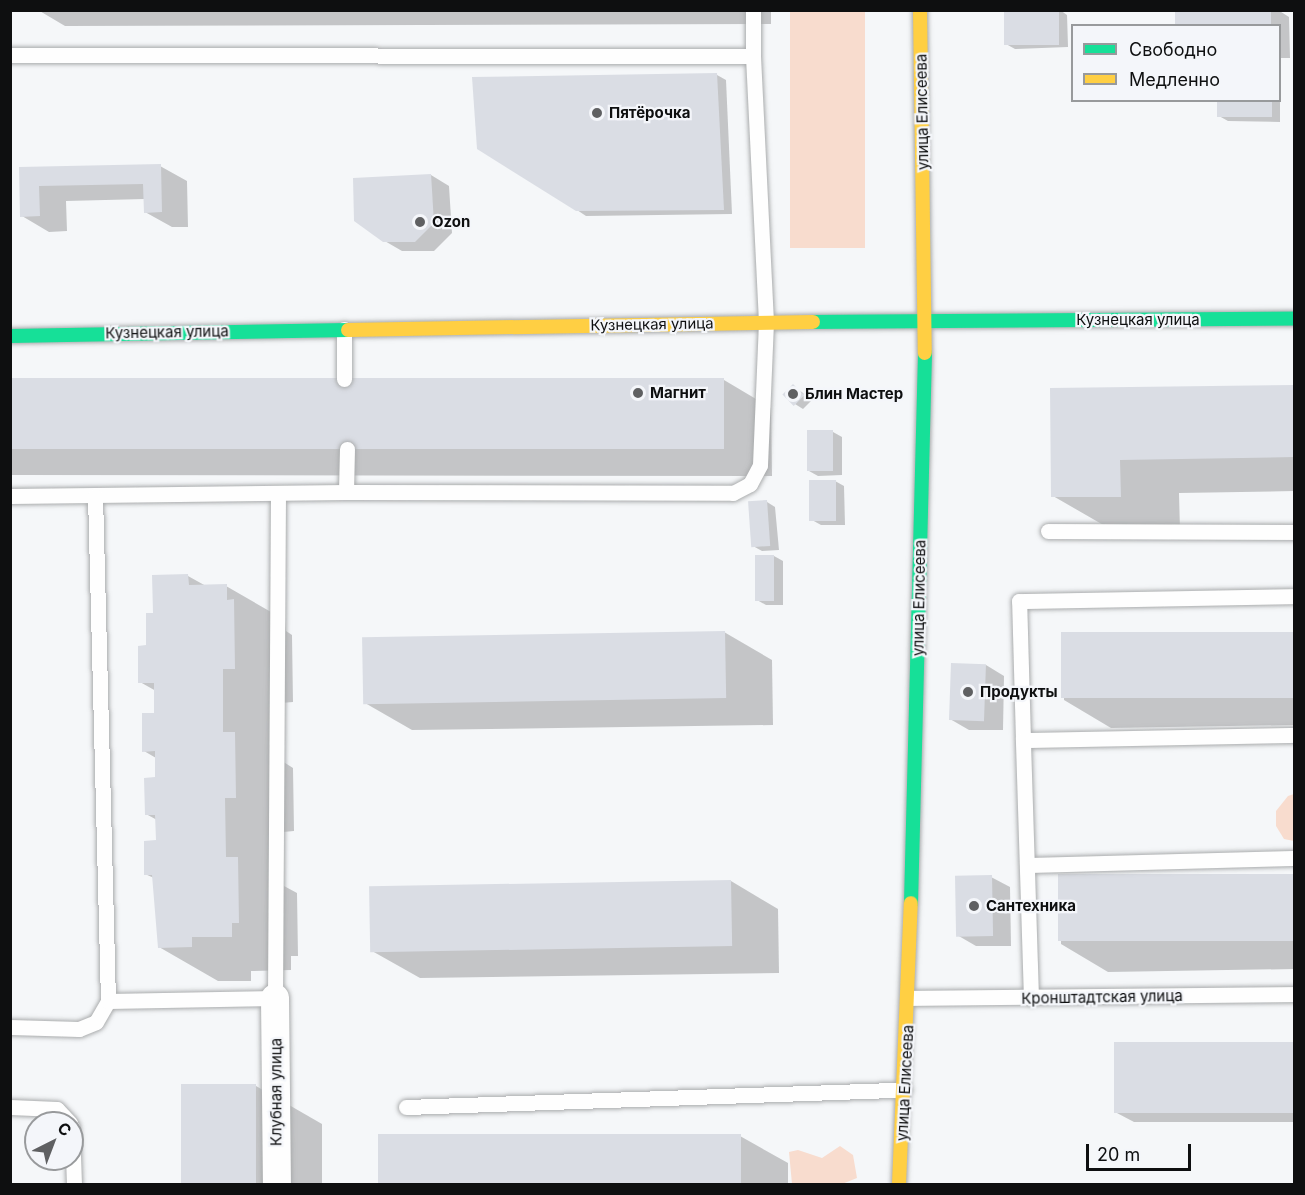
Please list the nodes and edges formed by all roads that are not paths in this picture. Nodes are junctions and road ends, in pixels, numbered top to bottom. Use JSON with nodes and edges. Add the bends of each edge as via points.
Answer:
{"nodes":[{"id":1,"x":753,"y":10,"type":"edge"},
{"id":2,"x":920,"y":10,"type":"edge"},
{"id":3,"x":10,"y":55,"type":"edge"},
{"id":4,"x":753,"y":56,"type":"junction"},
{"id":5,"x":1294,"y":319,"type":"edge"},
{"id":6,"x":926,"y":320,"type":"junction"},
{"id":7,"x":766,"y":322,"type":"junction"},
{"id":8,"x":344,"y":329,"type":"junction"},
{"id":9,"x":10,"y":336,"type":"edge"},
{"id":10,"x":344,"y":379,"type":"dead end"},
{"id":11,"x":347,"y":449,"type":"dead end"},
{"id":12,"x":345,"y":492,"type":"junction"},
{"id":13,"x":278,"y":493,"type":"junction"},
{"id":14,"x":10,"y":496,"type":"edge"},
{"id":15,"x":95,"y":496,"type":"junction"},
{"id":16,"x":1048,"y":531,"type":"dead end"},
{"id":17,"x":1294,"y":532,"type":"edge"},
{"id":18,"x":1294,"y":596,"type":"edge"},
{"id":19,"x":1294,"y":735,"type":"edge"},
{"id":20,"x":1023,"y":740,"type":"junction"},
{"id":21,"x":1294,"y":858,"type":"edge"},
{"id":22,"x":1027,"y":865,"type":"junction"},
{"id":23,"x":1294,"y":994,"type":"edge"},
{"id":24,"x":909,"y":998,"type":"junction"},
{"id":25,"x":1031,"y":998,"type":"junction"},
{"id":26,"x":275,"y":999,"type":"junction"},
{"id":27,"x":108,"y":1001,"type":"junction"},
{"id":28,"x":10,"y":1027,"type":"edge"},
{"id":29,"x":904,"y":1090,"type":"junction"},
{"id":30,"x":10,"y":1107,"type":"edge"},
{"id":31,"x":406,"y":1107,"type":"dead end"},
{"id":32,"x":59,"y":1111,"type":"edge"},
{"id":33,"x":277,"y":1185,"type":"edge"},
{"id":34,"x":899,"y":1185,"type":"edge"}],
"edges":[{"from":1,"to":4,"type":"lane"},
{"from":2,"to":6,"type":"street","name":"улица Елисеева"},
{"from":3,"to":4,"type":"lane"},
{"from":4,"to":7,"type":"lane"},
{"from":5,"to":6,"type":"street","name":"Кузнецкая улица"},
{"from":6,"to":7,"type":"street","name":"Кузнецкая улица"},
{"from":6,"to":24,"type":"street","name":"улица Елисеева"},
{"from":7,"to":8,"type":"street","name":"Кузнецкая улица"},
{"from":7,"to":12,"type":"lane","via":[[760,465],[750,484],[733,493]]},
{"from":8,"to":9,"type":"street","name":"Кузнецкая улица"},
{"from":8,"to":10,"type":"lane"},
{"from":11,"to":12,"type":"lane"},
{"from":12,"to":13,"type":"lane"},
{"from":13,"to":15,"type":"lane"},
{"from":13,"to":26,"type":"lane"},
{"from":14,"to":15,"type":"lane"},
{"from":15,"to":27,"type":"lane"},
{"from":16,"to":17,"type":"lane"},
{"from":18,"to":20,"type":"lane","via":[[1019,601]]},
{"from":19,"to":20,"type":"lane"},
{"from":20,"to":22,"type":"lane"},
{"from":21,"to":22,"type":"lane"},
{"from":22,"to":25,"type":"lane"},
{"from":23,"to":25,"type":"lane","name":"Кронштадтская улица"},
{"from":24,"to":25,"type":"lane","name":"Кронштадтская улица"},
{"from":24,"to":29,"type":"street","name":"улица Елисеева"},
{"from":26,"to":27,"type":"lane"},
{"from":26,"to":33,"type":"street","name":"Клубная улица"},
{"from":27,"to":28,"type":"lane","via":[[96,1022],[79,1029]]},
{"from":29,"to":31,"type":"lane"},
{"from":29,"to":34,"type":"street","name":"улица Елисеева"},
{"from":30,"to":32,"type":"lane"}]}
